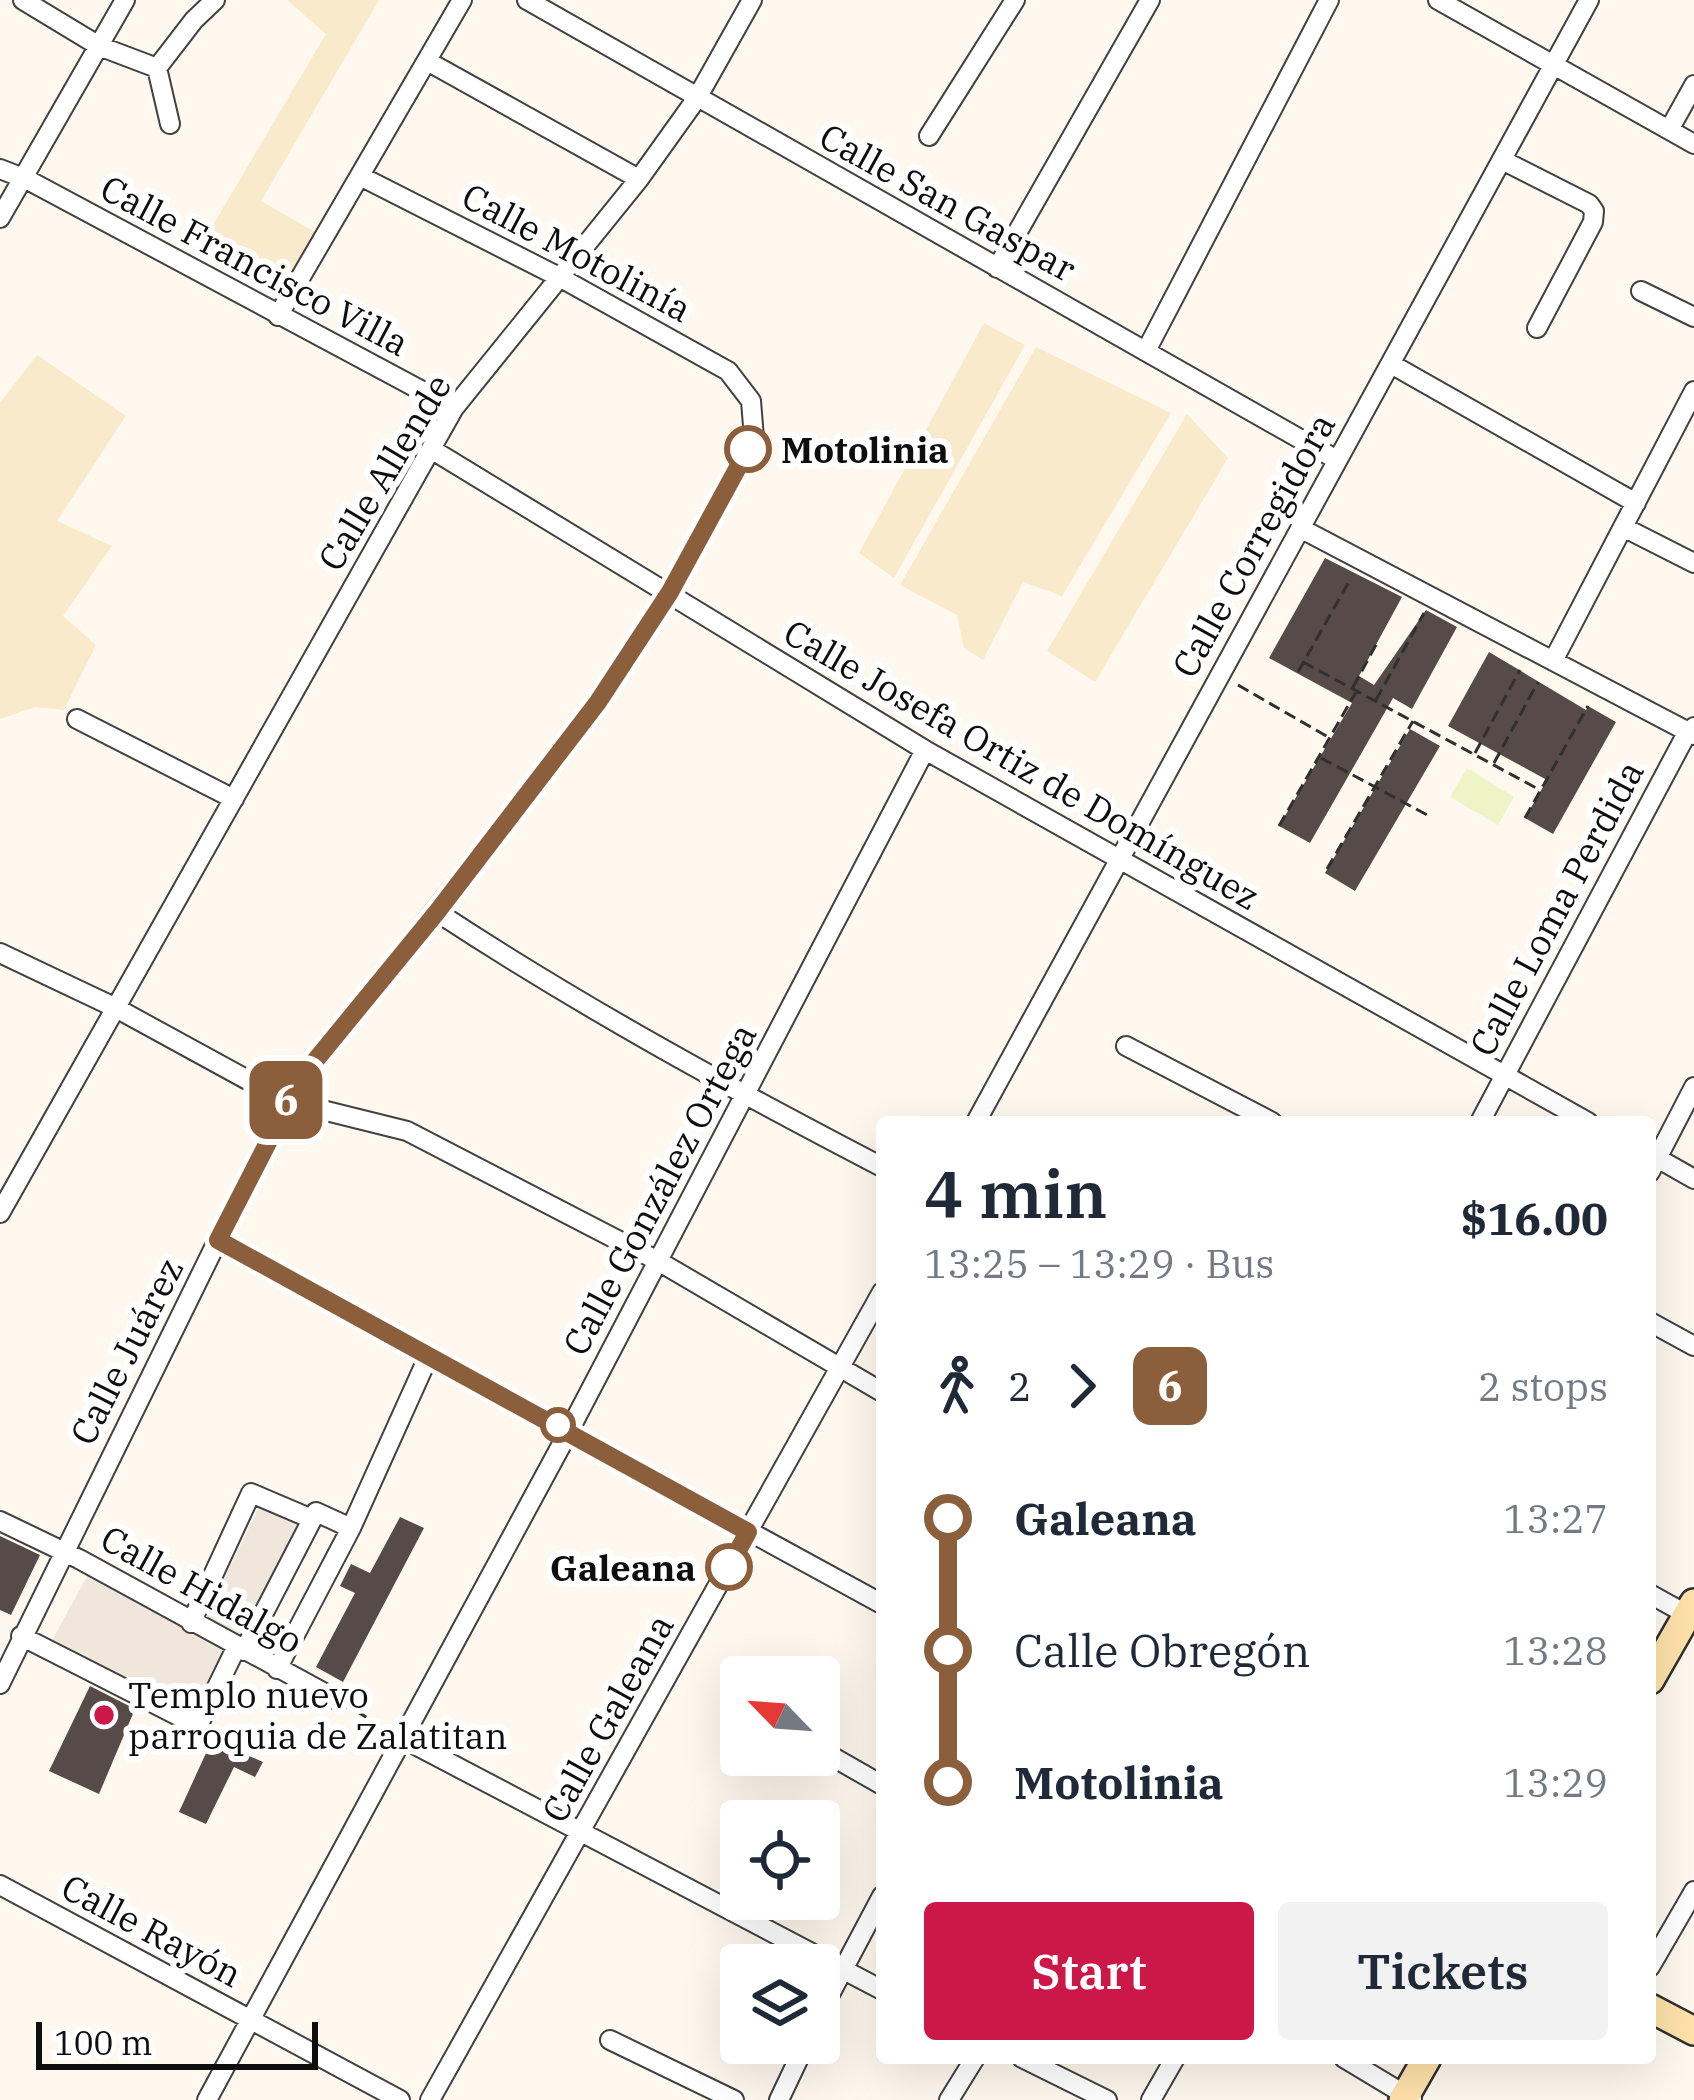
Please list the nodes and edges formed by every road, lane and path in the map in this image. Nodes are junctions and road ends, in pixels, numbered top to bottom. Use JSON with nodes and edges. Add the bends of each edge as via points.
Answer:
{"nodes":[{"id":1,"x":23,"y":0,"type":"edge"},
{"id":2,"x":125,"y":0,"type":"edge"},
{"id":3,"x":215,"y":0,"type":"edge"},
{"id":4,"x":462,"y":0,"type":"edge"},
{"id":5,"x":527,"y":0,"type":"edge"},
{"id":6,"x":752,"y":0,"type":"edge"},
{"id":7,"x":1015,"y":0,"type":"edge"},
{"id":8,"x":1150,"y":0,"type":"edge"},
{"id":9,"x":1329,"y":0,"type":"edge"},
{"id":10,"x":1438,"y":0,"type":"edge"},
{"id":11,"x":1589,"y":0,"type":"edge"},
{"id":12,"x":99,"y":46,"type":"junction"},
{"id":13,"x":427,"y":61,"type":"junction"},
{"id":14,"x":1554,"y":66,"type":"junction"},
{"id":15,"x":157,"y":68,"type":"junction"},
{"id":16,"x":1694,"y":85,"type":"edge"},
{"id":17,"x":697,"y":98,"type":"junction"},
{"id":18,"x":170,"y":124,"type":"dead end"},
{"id":19,"x":1669,"y":130,"type":"junction"},
{"id":20,"x":929,"y":136,"type":"dead end"},
{"id":21,"x":1694,"y":143,"type":"edge"},
{"id":22,"x":1504,"y":161,"type":"junction"},
{"id":23,"x":0,"y":170,"type":"edge"},
{"id":24,"x":360,"y":176,"type":"junction"},
{"id":25,"x":26,"y":179,"type":"junction"},
{"id":26,"x":639,"y":179,"type":"junction"},
{"id":27,"x":0,"y":218,"type":"edge"},
{"id":28,"x":997,"y":268,"type":"junction"},
{"id":29,"x":561,"y":278,"type":"junction"},
{"id":30,"x":1641,"y":291,"type":"dead end"},
{"id":31,"x":278,"y":316,"type":"junction"},
{"id":32,"x":1694,"y":317,"type":"edge"},
{"id":33,"x":1537,"y":328,"type":"dead end"},
{"id":34,"x":1146,"y":351,"type":"junction"},
{"id":35,"x":1390,"y":364,"type":"junction"},
{"id":36,"x":1692,"y":399,"type":"edge"},
{"id":37,"x":751,"y":401,"type":"joint"},
{"id":38,"x":454,"y":408,"type":"junction"},
{"id":39,"x":431,"y":448,"type":"junction"},
{"id":40,"x":1337,"y":460,"type":"junction"},
{"id":41,"x":1636,"y":502,"type":"junction"},
{"id":42,"x":1300,"y":527,"type":"junction"},
{"id":43,"x":1623,"y":527,"type":"junction"},
{"id":44,"x":1694,"y":563,"type":"edge"},
{"id":45,"x":1351,"y":578,"type":"dead end"},
{"id":46,"x":670,"y":592,"type":"junction"},
{"id":47,"x":1425,"y":612,"type":"dead end"},
{"id":48,"x":1377,"y":643,"type":"dead end"},
{"id":49,"x":1553,"y":661,"type":"junction"},
{"id":50,"x":1303,"y":662,"type":"junction"},
{"id":51,"x":1520,"y":670,"type":"dead end"},
{"id":52,"x":1298,"y":672,"type":"dead end"},
{"id":53,"x":1219,"y":675,"type":"junction"},
{"id":54,"x":1538,"y":682,"type":"dead end"},
{"id":55,"x":1354,"y":690,"type":"junction"},
{"id":56,"x":1375,"y":701,"type":"junction"},
{"id":57,"x":1588,"y":706,"type":"dead end"},
{"id":58,"x":77,"y":719,"type":"dead end"},
{"id":59,"x":1412,"y":722,"type":"junction"},
{"id":60,"x":1692,"y":732,"type":"edge"},
{"id":61,"x":1330,"y":737,"type":"junction"},
{"id":62,"x":925,"y":750,"type":"junction"},
{"id":63,"x":1474,"y":755,"type":"junction"},
{"id":64,"x":1319,"y":757,"type":"junction"},
{"id":65,"x":1493,"y":765,"type":"junction"},
{"id":66,"x":1375,"y":786,"type":"junction"},
{"id":67,"x":1540,"y":790,"type":"junction"},
{"id":68,"x":234,"y":800,"type":"junction"},
{"id":69,"x":1431,"y":817,"type":"dead end"},
{"id":70,"x":1525,"y":818,"type":"dead end"},
{"id":71,"x":1279,"y":826,"type":"dead end"},
{"id":72,"x":1117,"y":861,"type":"junction"},
{"id":73,"x":1327,"y":869,"type":"dead end"},
{"id":74,"x":437,"y":912,"type":"junction"},
{"id":75,"x":0,"y":953,"type":"edge"},
{"id":76,"x":116,"y":1008,"type":"junction"},
{"id":77,"x":1126,"y":1046,"type":"dead end"},
{"id":78,"x":1503,"y":1077,"type":"junction"},
{"id":79,"x":1694,"y":1087,"type":"edge"},
{"id":80,"x":746,"y":1096,"type":"junction"},
{"id":81,"x":286,"y":1101,"type":"junction"},
{"id":82,"x":979,"y":1116,"type":"edge"},
{"id":83,"x":1260,"y":1116,"type":"edge"},
{"id":84,"x":1483,"y":1116,"type":"edge"},
{"id":85,"x":1577,"y":1116,"type":"edge"},
{"id":86,"x":1656,"y":1154,"type":"edge"},
{"id":87,"x":1656,"y":1163,"type":"edge"},
{"id":88,"x":876,"y":1164,"type":"edge"},
{"id":89,"x":1694,"y":1180,"type":"edge"},
{"id":90,"x":0,"y":1213,"type":"edge"},
{"id":91,"x":218,"y":1240,"type":"junction"},
{"id":92,"x":658,"y":1261,"type":"junction"},
{"id":93,"x":876,"y":1303,"type":"edge"},
{"id":94,"x":1656,"y":1325,"type":"edge"},
{"id":95,"x":1694,"y":1346,"type":"edge"},
{"id":96,"x":429,"y":1355,"type":"junction"},
{"id":97,"x":839,"y":1368,"type":"junction"},
{"id":98,"x":876,"y":1389,"type":"edge"},
{"id":99,"x":569,"y":1431,"type":"junction"},
{"id":100,"x":311,"y":1520,"type":"junction"},
{"id":101,"x":0,"y":1522,"type":"edge"},
{"id":102,"x":351,"y":1528,"type":"junction"},
{"id":103,"x":748,"y":1532,"type":"junction"},
{"id":104,"x":63,"y":1550,"type":"junction"},
{"id":105,"x":1656,"y":1597,"type":"edge"},
{"id":106,"x":876,"y":1601,"type":"edge"},
{"id":107,"x":1692,"y":1612,"type":"edge"},
{"id":108,"x":191,"y":1623,"type":"junction"},
{"id":109,"x":21,"y":1636,"type":"junction"},
{"id":110,"x":240,"y":1650,"type":"junction"},
{"id":111,"x":277,"y":1669,"type":"junction"},
{"id":112,"x":1656,"y":1670,"type":"edge"},
{"id":113,"x":0,"y":1684,"type":"edge"},
{"id":114,"x":339,"y":1701,"type":"joint"},
{"id":115,"x":402,"y":1738,"type":"junction"},
{"id":116,"x":840,"y":1761,"type":"edge"},
{"id":117,"x":876,"y":1782,"type":"edge"},
{"id":118,"x":581,"y":1833,"type":"junction"},
{"id":119,"x":0,"y":1886,"type":"edge"},
{"id":120,"x":1694,"y":1892,"type":"edge"},
{"id":121,"x":876,"y":1907,"type":"edge"},
{"id":122,"x":791,"y":1944,"type":"edge"},
{"id":123,"x":1656,"y":1957,"type":"edge"},
{"id":124,"x":840,"y":1970,"type":"joint"},
{"id":125,"x":876,"y":1987,"type":"edge"},
{"id":126,"x":1656,"y":2011,"type":"edge"},
{"id":127,"x":251,"y":2021,"type":"junction"},
{"id":128,"x":1694,"y":2031,"type":"edge"},
{"id":129,"x":610,"y":2041,"type":"dead end"},
{"id":130,"x":796,"y":2064,"type":"edge"},
{"id":131,"x":971,"y":2064,"type":"edge"},
{"id":132,"x":1034,"y":2064,"type":"edge"},
{"id":133,"x":1172,"y":2064,"type":"edge"},
{"id":134,"x":1353,"y":2064,"type":"edge"},
{"id":135,"x":1424,"y":2064,"type":"edge"},
{"id":136,"x":1407,"y":2098,"type":"edge"},
{"id":137,"x":206,"y":2100,"type":"edge"},
{"id":138,"x":400,"y":2100,"type":"edge"},
{"id":139,"x":430,"y":2100,"type":"edge"},
{"id":140,"x":734,"y":2100,"type":"edge"},
{"id":141,"x":779,"y":2100,"type":"edge"},
{"id":142,"x":950,"y":2100,"type":"edge"},
{"id":143,"x":1107,"y":2100,"type":"edge"},
{"id":144,"x":1151,"y":2100,"type":"edge"}],
"edges":[{"from":1,"to":12,"type":"street"},
{"from":2,"to":12,"type":"street"},
{"from":3,"to":15,"type":"street"},
{"from":4,"to":13,"type":"street"},
{"from":5,"to":17,"type":"street","name":"Calle San Gaspar"},
{"from":6,"to":17,"type":"street","name":"Calle Allende"},
{"from":7,"to":20,"type":"street"},
{"from":8,"to":28,"type":"street"},
{"from":9,"to":34,"type":"street"},
{"from":10,"to":14,"type":"street"},
{"from":11,"to":14,"type":"street","name":"Calle Corregidora"},
{"from":12,"to":15,"type":"street"},
{"from":12,"to":25,"type":"street"},
{"from":13,"to":24,"type":"street"},
{"from":13,"to":26,"type":"street"},
{"from":14,"to":19,"type":"street"},
{"from":14,"to":22,"type":"street","name":"Calle Corregidora"},
{"from":15,"to":18,"type":"street"},
{"from":16,"to":19,"type":"street"},
{"from":17,"to":26,"type":"street","name":"Calle Allende"},
{"from":17,"to":28,"type":"street","name":"Calle San Gaspar"},
{"from":19,"to":21,"type":"street"},
{"from":22,"to":33,"type":"street","via":[[1594,211]]},
{"from":22,"to":35,"type":"street","name":"Calle Corregidora"},
{"from":23,"to":25,"type":"street","name":"Calle Francisco Villa"},
{"from":24,"to":29,"type":"street","name":"Calle Motolinía"},
{"from":24,"to":31,"type":"street"},
{"from":25,"to":27,"type":"street"},
{"from":25,"to":31,"type":"street","name":"Calle Francisco Villa"},
{"from":26,"to":29,"type":"street","name":"Calle Allende"},
{"from":28,"to":34,"type":"street","name":"Calle San Gaspar"},
{"from":29,"to":37,"type":"street","name":"Calle Motolinía","via":[[728,371]]},
{"from":29,"to":38,"type":"street","name":"Calle Allende"},
{"from":30,"to":32,"type":"street"},
{"from":31,"to":38,"type":"street","name":"Calle Francisco Villa"},
{"from":34,"to":40,"type":"street","name":"Calle San Gaspar"},
{"from":35,"to":40,"type":"street","name":"Calle Corregidora"},
{"from":35,"to":41,"type":"street"},
{"from":36,"to":41,"type":"street"},
{"from":37,"to":46,"type":"street","name":"Calle Juárez","via":[[754,438]]},
{"from":38,"to":39,"type":"street","name":"Calle Allende"},
{"from":39,"to":46,"type":"street","name":"Calle Josefa Ortiz de Domínguez"},
{"from":39,"to":68,"type":"street","name":"Calle Allende"},
{"from":40,"to":42,"type":"street","name":"Calle Corregidora"},
{"from":41,"to":43,"type":"street"},
{"from":42,"to":49,"type":"street"},
{"from":42,"to":53,"type":"street","name":"Calle Corregidora"},
{"from":43,"to":44,"type":"street"},
{"from":43,"to":49,"type":"street"},
{"from":45,"to":50,"type":"path"},
{"from":46,"to":62,"type":"street","name":"Calle Josefa Ortiz de Domínguez"},
{"from":46,"to":74,"type":"street","name":"Calle Juárez","via":[[598,702]]},
{"from":47,"to":56,"type":"path"},
{"from":48,"to":55,"type":"path"},
{"from":49,"to":60,"type":"street"},
{"from":50,"to":52,"type":"path"},
{"from":50,"to":55,"type":"path"},
{"from":51,"to":63,"type":"path"},
{"from":53,"to":61,"type":"path"},
{"from":53,"to":72,"type":"street","name":"Calle Corregidora"},
{"from":54,"to":65,"type":"path"},
{"from":55,"to":56,"type":"path"},
{"from":55,"to":61,"type":"path"},
{"from":56,"to":59,"type":"path"},
{"from":57,"to":67,"type":"path"},
{"from":58,"to":68,"type":"street"},
{"from":59,"to":63,"type":"path"},
{"from":59,"to":66,"type":"path"},
{"from":60,"to":78,"type":"street","name":"Calle Loma Perdida"},
{"from":61,"to":64,"type":"path"},
{"from":62,"to":72,"type":"street","name":"Calle Josefa Ortiz de Domínguez"},
{"from":62,"to":80,"type":"street","name":"Calle González Ortega"},
{"from":63,"to":65,"type":"path"},
{"from":64,"to":66,"type":"path"},
{"from":64,"to":71,"type":"path"},
{"from":65,"to":67,"type":"path"},
{"from":66,"to":69,"type":"path"},
{"from":66,"to":73,"type":"path"},
{"from":67,"to":70,"type":"path"},
{"from":68,"to":76,"type":"street","name":"Calle Allende"},
{"from":72,"to":78,"type":"street","name":"Calle Josefa Ortiz de Domínguez"},
{"from":72,"to":82,"type":"street","name":"Calle Corregidora"},
{"from":74,"to":80,"type":"street"},
{"from":74,"to":81,"type":"street","name":"Calle Juárez"},
{"from":75,"to":76,"type":"street"},
{"from":76,"to":81,"type":"street"},
{"from":76,"to":90,"type":"street","name":"Calle Allende"},
{"from":77,"to":83,"type":"street"},
{"from":78,"to":84,"type":"street","name":"Calle Loma Perdida"},
{"from":78,"to":85,"type":"street","name":"Calle Josefa Ortiz de Domínguez"},
{"from":79,"to":86,"type":"street"},
{"from":80,"to":88,"type":"street"},
{"from":80,"to":92,"type":"street","name":"Calle González Ortega"},
{"from":81,"to":91,"type":"street","name":"Calle Juárez"},
{"from":81,"to":92,"type":"street","via":[[406,1131]]},
{"from":87,"to":89,"type":"street"},
{"from":91,"to":96,"type":"street"},
{"from":91,"to":104,"type":"street","name":"Calle Juárez"},
{"from":92,"to":97,"type":"street"},
{"from":92,"to":99,"type":"street","name":"Calle González Ortega"},
{"from":93,"to":97,"type":"street"},
{"from":94,"to":95,"type":"street"},
{"from":96,"to":99,"type":"street"},
{"from":96,"to":102,"type":"street"},
{"from":97,"to":98,"type":"street"},
{"from":97,"to":103,"type":"street","name":"Calle Galeana"},
{"from":99,"to":103,"type":"street"},
{"from":99,"to":115,"type":"street","name":"Calle González Ortega"},
{"from":100,"to":102,"type":"street","via":[[316,1511]]},
{"from":100,"to":108,"type":"street","via":[[251,1493]]},
{"from":100,"to":110,"type":"street"},
{"from":101,"to":104,"type":"street","name":"Calle Hidalgo"},
{"from":102,"to":111,"type":"street"},
{"from":103,"to":106,"type":"street"},
{"from":103,"to":118,"type":"street","name":"Calle Galeana"},
{"from":104,"to":108,"type":"street","name":"Calle Hidalgo"},
{"from":104,"to":109,"type":"street","name":"Calle Juárez"},
{"from":105,"to":107,"type":"street"},
{"from":107,"to":112,"type":"street"},
{"from":108,"to":110,"type":"street","name":"Calle Hidalgo"},
{"from":109,"to":110,"type":"street","via":[[198,1726]]},
{"from":109,"to":113,"type":"street","name":"Calle Juárez"},
{"from":110,"to":111,"type":"street","name":"Calle Hidalgo"},
{"from":111,"to":114,"type":"street","name":"Calle Hidalgo"},
{"from":114,"to":115,"type":"path"},
{"from":115,"to":118,"type":"street"},
{"from":115,"to":127,"type":"street","name":"Calle González Ortega"},
{"from":116,"to":117,"type":"street"},
{"from":118,"to":122,"type":"street"},
{"from":118,"to":139,"type":"street","name":"Calle Galeana"},
{"from":119,"to":127,"type":"street","name":"Calle Rayón"},
{"from":120,"to":123,"type":"street"},
{"from":121,"to":124,"type":"street"},
{"from":124,"to":125,"type":"street"},
{"from":126,"to":128,"type":"street"},
{"from":127,"to":137,"type":"street","name":"Calle González Ortega"},
{"from":127,"to":138,"type":"street","name":"Calle Rayón"},
{"from":129,"to":140,"type":"street"},
{"from":130,"to":141,"type":"street"},
{"from":131,"to":142,"type":"street"},
{"from":132,"to":143,"type":"street"},
{"from":133,"to":144,"type":"street"},
{"from":134,"to":136,"type":"street"},
{"from":135,"to":136,"type":"street"}]}
